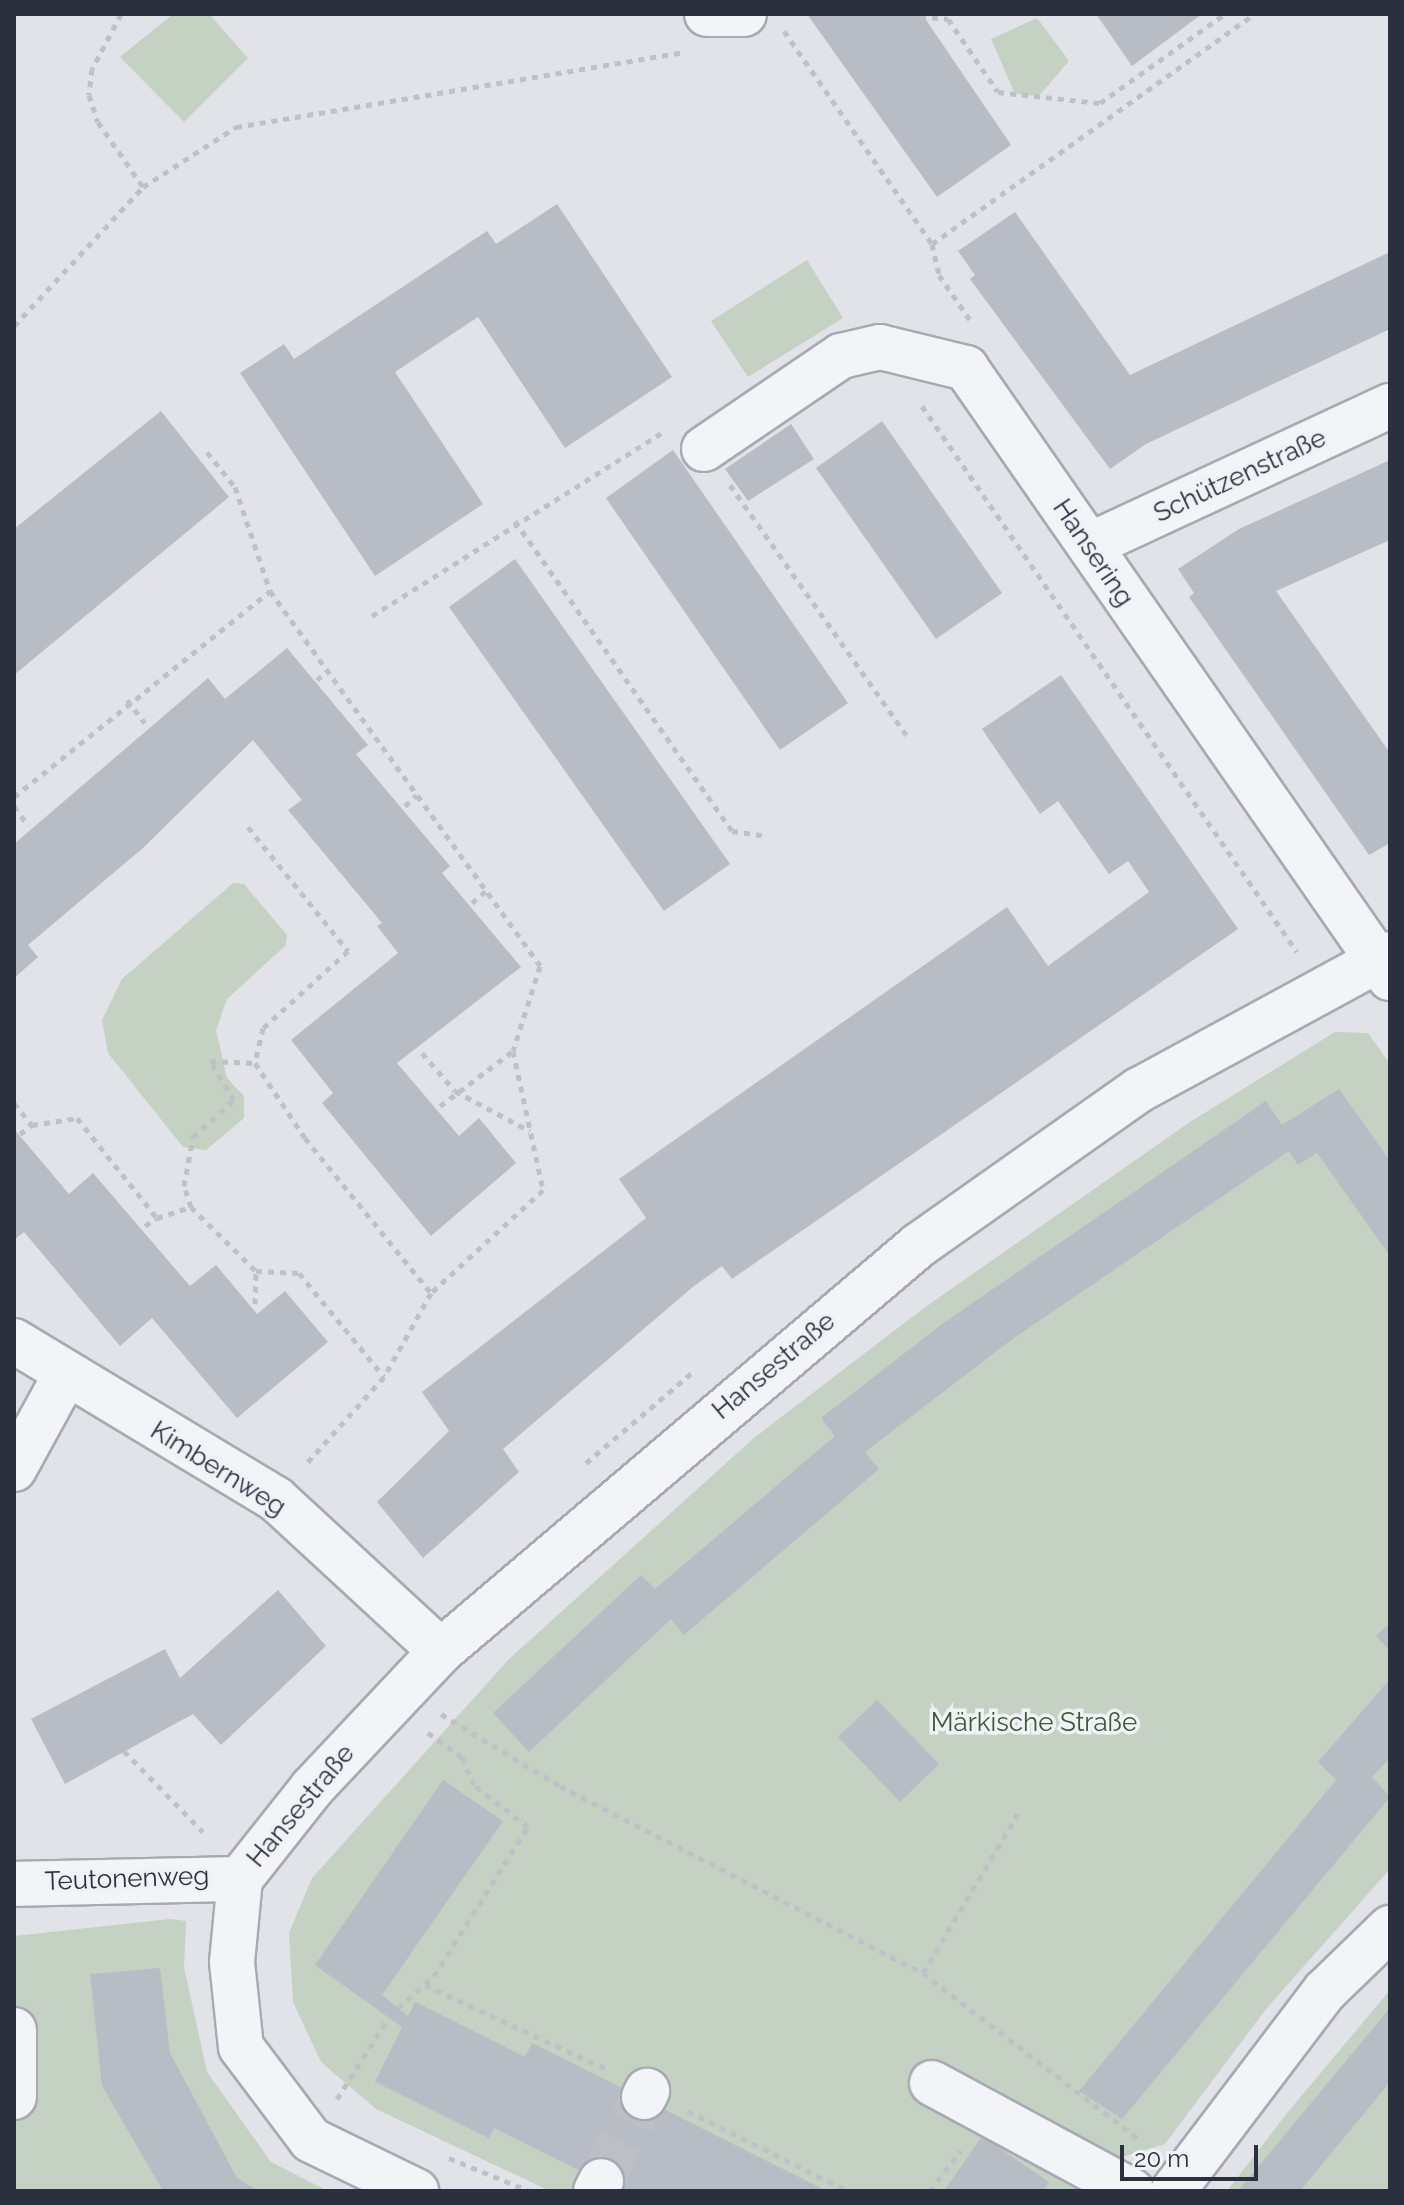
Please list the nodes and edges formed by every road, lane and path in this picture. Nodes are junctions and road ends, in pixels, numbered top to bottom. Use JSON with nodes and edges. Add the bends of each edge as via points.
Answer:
{"nodes":[{"id":1,"x":121,"y":14,"type":"edge"},
{"id":2,"x":707,"y":14,"type":"edge"},
{"id":3,"x":1225,"y":14,"type":"edge"},
{"id":4,"x":1254,"y":14,"type":"edge"},
{"id":5,"x":729,"y":15,"type":"edge"},
{"id":6,"x":920,"y":16,"type":"edge"},
{"id":7,"x":762,"y":20,"type":"edge"},
{"id":8,"x":143,"y":187,"type":"junction"},
{"id":9,"x":932,"y":244,"type":"junction"},
{"id":10,"x":14,"y":326,"type":"edge"},
{"id":11,"x":980,"y":335,"type":"dead end"},
{"id":12,"x":905,"y":400,"type":"dead end"},
{"id":13,"x":1390,"y":406,"type":"edge"},
{"id":14,"x":704,"y":449,"type":"junction"},
{"id":15,"x":207,"y":452,"type":"dead end"},
{"id":16,"x":515,"y":521,"type":"junction"},
{"id":17,"x":1090,"y":545,"type":"junction"},
{"id":18,"x":270,"y":591,"type":"junction"},
{"id":19,"x":372,"y":616,"type":"dead end"},
{"id":20,"x":327,"y":671,"type":"junction"},
{"id":21,"x":317,"y":680,"type":"dead end"},
{"id":22,"x":127,"y":700,"type":"junction"},
{"id":23,"x":145,"y":723,"type":"dead end"},
{"id":24,"x":907,"y":736,"type":"dead end"},
{"id":25,"x":417,"y":795,"type":"junction"},
{"id":26,"x":14,"y":797,"type":"edge"},
{"id":27,"x":14,"y":806,"type":"edge"},
{"id":28,"x":405,"y":806,"type":"dead end"},
{"id":29,"x":28,"y":825,"type":"dead end"},
{"id":30,"x":248,"y":827,"type":"dead end"},
{"id":31,"x":762,"y":835,"type":"dead end"},
{"id":32,"x":486,"y":891,"type":"junction"},
{"id":33,"x":472,"y":903,"type":"dead end"},
{"id":34,"x":1297,"y":952,"type":"dead end"},
{"id":35,"x":1386,"y":964,"type":"edge"},
{"id":36,"x":513,"y":1051,"type":"junction"},
{"id":37,"x":422,"y":1053,"type":"dead end"},
{"id":38,"x":255,"y":1063,"type":"junction"},
{"id":39,"x":455,"y":1091,"type":"junction"},
{"id":40,"x":14,"y":1103,"type":"edge"},
{"id":41,"x":440,"y":1106,"type":"dead end"},
{"id":42,"x":32,"y":1125,"type":"junction"},
{"id":43,"x":531,"y":1131,"type":"junction"},
{"id":44,"x":20,"y":1134,"type":"dead end"},
{"id":45,"x":191,"y":1207,"type":"junction"},
{"id":46,"x":157,"y":1218,"type":"junction"},
{"id":47,"x":145,"y":1226,"type":"dead end"},
{"id":48,"x":256,"y":1271,"type":"junction"},
{"id":49,"x":431,"y":1293,"type":"junction"},
{"id":50,"x":255,"y":1304,"type":"dead end"},
{"id":51,"x":14,"y":1341,"type":"edge"},
{"id":52,"x":65,"y":1376,"type":"junction"},
{"id":53,"x":384,"y":1377,"type":"junction"},
{"id":54,"x":14,"y":1469,"type":"edge"},
{"id":55,"x":276,"y":1499,"type":"junction"},
{"id":56,"x":441,"y":1651,"type":"junction"},
{"id":57,"x":443,"y":1699,"type":"dead end"},
{"id":58,"x":433,"y":1709,"type":"junction"},
{"id":59,"x":420,"y":1727,"type":"junction"},
{"id":60,"x":415,"y":1737,"type":"dead end"},
{"id":61,"x":124,"y":1751,"type":"dead end"},
{"id":62,"x":1019,"y":1812,"type":"dead end"},
{"id":63,"x":193,"y":1829,"type":"dead end"},
{"id":64,"x":240,"y":1879,"type":"junction"},
{"id":65,"x":14,"y":1884,"type":"edge"},
{"id":66,"x":1390,"y":1928,"type":"edge"},
{"id":67,"x":923,"y":1973,"type":"junction"},
{"id":68,"x":398,"y":2008,"type":"dead end"},
{"id":69,"x":389,"y":2017,"type":"dead end"},
{"id":70,"x":14,"y":2030,"type":"edge"},
{"id":71,"x":932,"y":2083,"type":"dead end"},
{"id":72,"x":326,"y":2094,"type":"dead end"},
{"id":73,"x":14,"y":2097,"type":"edge"},
{"id":74,"x":335,"y":2102,"type":"junction"},
{"id":75,"x":348,"y":2109,"type":"dead end"},
{"id":76,"x":311,"y":2140,"type":"junction"},
{"id":77,"x":963,"y":2147,"type":"dead end"},
{"id":78,"x":442,"y":2155,"type":"dead end"},
{"id":79,"x":1179,"y":2183,"type":"edge"},
{"id":80,"x":416,"y":2191,"type":"edge"},
{"id":81,"x":529,"y":2191,"type":"edge"},
{"id":82,"x":930,"y":2191,"type":"edge"},
{"id":83,"x":1132,"y":2191,"type":"edge"}],
"edges":[{"from":1,"to":8,"type":"path","via":[[92,69],[89,95],[98,122]]},
{"from":2,"to":5,"type":"street"},
{"from":3,"to":6,"type":"path","via":[[1100,103],[998,92],[948,19]]},
{"from":4,"to":9,"type":"path"},
{"from":5,"to":7,"type":"street"},
{"from":5,"to":8,"type":"path","via":[[715,44],[659,58],[236,127]]},
{"from":7,"to":9,"type":"path"},
{"from":8,"to":10,"type":"path"},
{"from":9,"to":11,"type":"path","via":[[939,275]]},
{"from":12,"to":34,"type":"path","via":[[919,402]]},
{"from":13,"to":17,"type":"street","name":"Schützenstraße"},
{"from":14,"to":16,"type":"path","via":[[684,420]]},
{"from":14,"to":17,"type":"street","name":"Hansering","via":[[841,356],[880,347],[946,360],[966,368]]},
{"from":14,"to":24,"type":"path"},
{"from":15,"to":18,"type":"path","via":[[235,487]]},
{"from":16,"to":19,"type":"path"},
{"from":16,"to":31,"type":"path","via":[[732,831]]},
{"from":17,"to":35,"type":"street","name":"Hansering"},
{"from":18,"to":20,"type":"path"},
{"from":18,"to":22,"type":"path"},
{"from":20,"to":21,"type":"path"},
{"from":20,"to":25,"type":"path"},
{"from":22,"to":23,"type":"path"},
{"from":22,"to":26,"type":"path"},
{"from":25,"to":28,"type":"path"},
{"from":25,"to":32,"type":"path"},
{"from":27,"to":29,"type":"path"},
{"from":30,"to":38,"type":"path","via":[[348,951],[263,1028]]},
{"from":32,"to":33,"type":"path"},
{"from":32,"to":36,"type":"path","via":[[540,966]]},
{"from":35,"to":56,"type":"street","name":"Hansestraße","via":[[1139,1090],[919,1245]]},
{"from":36,"to":39,"type":"path"},
{"from":36,"to":43,"type":"path"},
{"from":37,"to":39,"type":"path"},
{"from":38,"to":45,"type":"path","via":[[210,1061],[234,1100],[193,1137],[184,1186]]},
{"from":38,"to":49,"type":"path","via":[[305,1138]]},
{"from":39,"to":41,"type":"path"},
{"from":39,"to":43,"type":"path"},
{"from":40,"to":42,"type":"path"},
{"from":42,"to":44,"type":"path"},
{"from":42,"to":46,"type":"path","via":[[77,1118]]},
{"from":43,"to":49,"type":"path","via":[[543,1190]]},
{"from":45,"to":46,"type":"path"},
{"from":45,"to":48,"type":"path"},
{"from":46,"to":47,"type":"path"},
{"from":48,"to":50,"type":"path"},
{"from":48,"to":53,"type":"path","via":[[299,1273]]},
{"from":49,"to":53,"type":"path"},
{"from":51,"to":52,"type":"street","name":"Kimbernweg"},
{"from":52,"to":54,"type":"street"},
{"from":52,"to":55,"type":"street","name":"Kimbernweg"},
{"from":53,"to":55,"type":"path"},
{"from":55,"to":56,"type":"street","name":"Kimbernweg"},
{"from":56,"to":64,"type":"street","name":"Hansestraße","via":[[312,1788]]},
{"from":57,"to":58,"type":"path"},
{"from":58,"to":59,"type":"path"},
{"from":58,"to":67,"type":"path","via":[[560,1786]]},
{"from":59,"to":60,"type":"path"},
{"from":59,"to":68,"type":"path","via":[[462,1757],[474,1785],[528,1827],[434,1976]]},
{"from":61,"to":63,"type":"path"},
{"from":62,"to":67,"type":"path"},
{"from":64,"to":65,"type":"street","name":"Teutonenweg"},
{"from":64,"to":76,"type":"street","via":[[232,1962],[241,2047]]},
{"from":66,"to":79,"type":"street","via":[[1325,1991]]},
{"from":67,"to":79,"type":"path"},
{"from":69,"to":74,"type":"path"},
{"from":70,"to":73,"type":"street"},
{"from":71,"to":83,"type":"street"},
{"from":72,"to":74,"type":"path"},
{"from":74,"to":75,"type":"path"},
{"from":74,"to":76,"type":"path"},
{"from":76,"to":80,"type":"street"},
{"from":77,"to":82,"type":"path"},
{"from":78,"to":81,"type":"path"}]}
